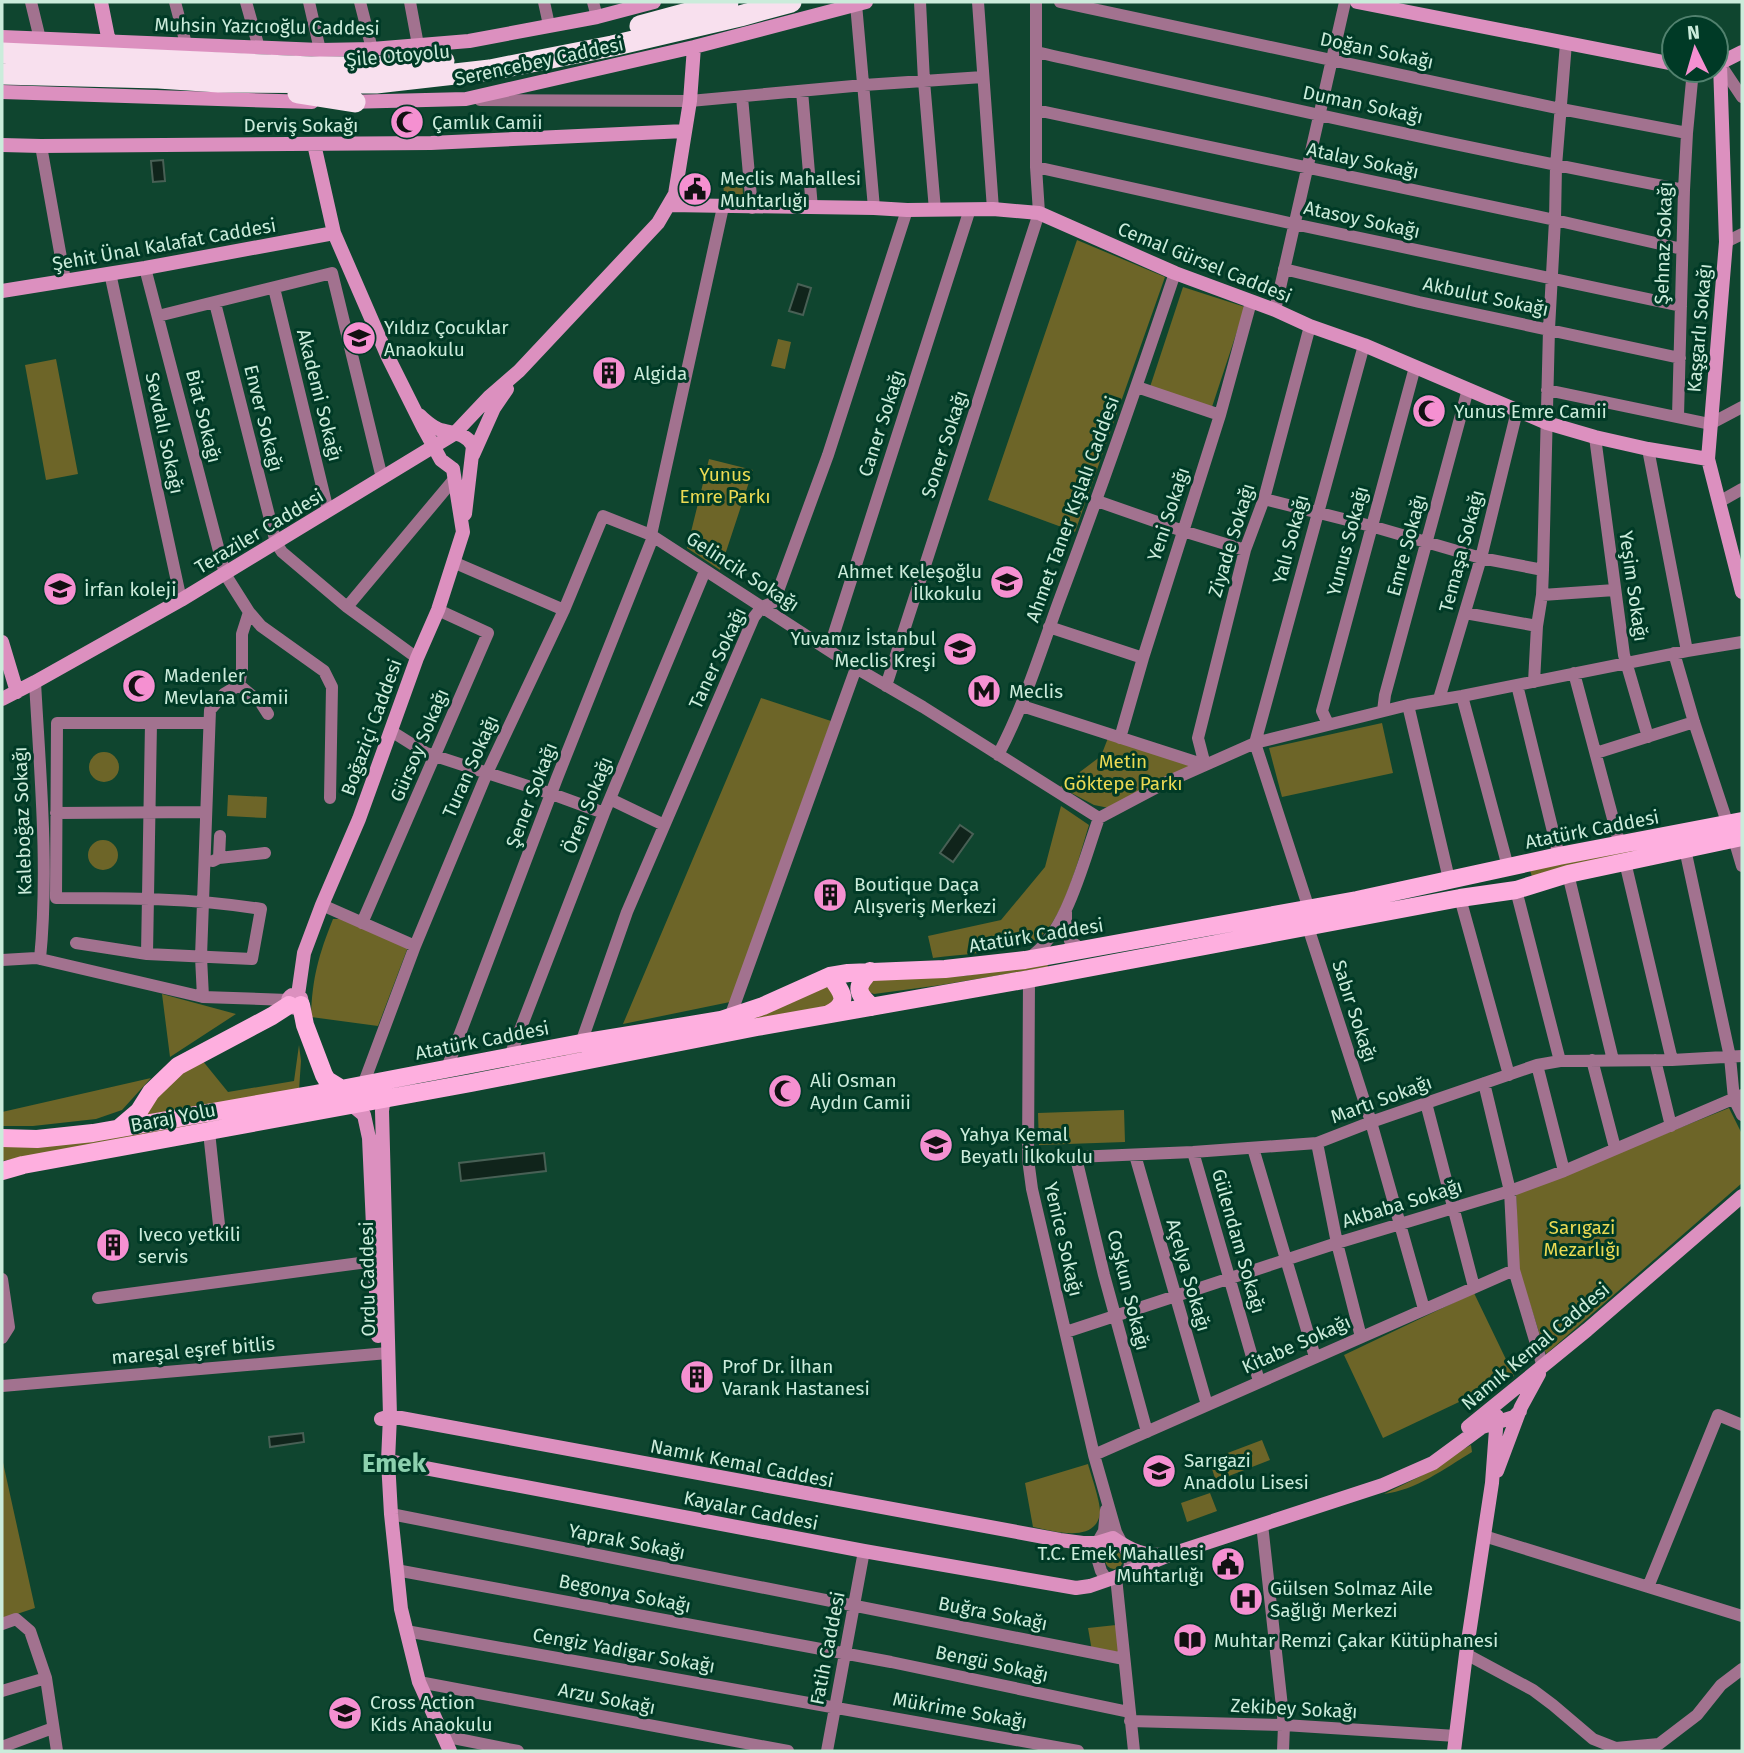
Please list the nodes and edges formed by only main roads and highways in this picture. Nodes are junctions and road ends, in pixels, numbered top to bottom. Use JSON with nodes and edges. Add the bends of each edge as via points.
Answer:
{"nodes":[{"id":1,"x":101,"y":2,"type":"edge"},
{"id":2,"x":650,"y":2,"type":"edge"},
{"id":3,"x":728,"y":2,"type":"edge"},
{"id":4,"x":791,"y":2,"type":"edge"},
{"id":5,"x":1357,"y":2,"type":"edge"},
{"id":6,"x":861,"y":3,"type":"edge"},
{"id":7,"x":595,"y":9,"type":"edge"},
{"id":8,"x":2,"y":37,"type":"edge"},
{"id":9,"x":109,"y":41,"type":"junction"},
{"id":10,"x":694,"y":47,"type":"junction"},
{"id":11,"x":2,"y":53,"type":"edge"},
{"id":12,"x":1660,"y":61,"type":"edge"},
{"id":13,"x":2,"y":74,"type":"edge"},
{"id":14,"x":219,"y":82,"type":"junction"},
{"id":15,"x":1719,"y":84,"type":"edge"},
{"id":16,"x":2,"y":92,"type":"edge"},
{"id":17,"x":355,"y":102,"type":"junction"},
{"id":18,"x":685,"y":131,"type":"junction"},
{"id":19,"x":314,"y":144,"type":"junction"},
{"id":20,"x":2,"y":145,"type":"edge"},
{"id":21,"x":669,"y":205,"type":"junction"},
{"id":22,"x":334,"y":233,"type":"junction"},
{"id":23,"x":2,"y":291,"type":"edge"},
{"id":24,"x":519,"y":371,"type":"junction"},
{"id":25,"x":415,"y":412,"type":"junction"},
{"id":26,"x":454,"y":434,"type":"junction"},
{"id":27,"x":434,"y":445,"type":"junction"},
{"id":28,"x":474,"y":454,"type":"junction"},
{"id":29,"x":1708,"y":459,"type":"junction"},
{"id":30,"x":454,"y":474,"type":"junction"},
{"id":31,"x":463,"y":532,"type":"junction"},
{"id":32,"x":1738,"y":557,"type":"edge"},
{"id":33,"x":1742,"y":592,"type":"edge"},
{"id":34,"x":2,"y":642,"type":"edge"},
{"id":35,"x":17,"y":692,"type":"junction"},
{"id":36,"x":2,"y":699,"type":"edge"},
{"id":37,"x":1737,"y":831,"type":"edge"},
{"id":38,"x":1623,"y":853,"type":"junction"},
{"id":39,"x":1516,"y":865,"type":"junction"},
{"id":40,"x":1490,"y":871,"type":"junction"},
{"id":41,"x":1524,"y":888,"type":"junction"},
{"id":42,"x":1495,"y":894,"type":"junction"},
{"id":43,"x":870,"y":971,"type":"junction"},
{"id":44,"x":830,"y":976,"type":"junction"},
{"id":45,"x":294,"y":1001,"type":"junction"},
{"id":46,"x":872,"y":1007,"type":"junction"},
{"id":47,"x":829,"y":1014,"type":"junction"},
{"id":48,"x":340,"y":1088,"type":"junction"},
{"id":49,"x":388,"y":1098,"type":"junction"},
{"id":50,"x":352,"y":1105,"type":"junction"},
{"id":51,"x":117,"y":1129,"type":"junction"},
{"id":52,"x":2,"y":1138,"type":"edge"},
{"id":53,"x":2,"y":1171,"type":"edge"},
{"id":54,"x":1742,"y":1196,"type":"edge"},
{"id":55,"x":384,"y":1353,"type":"junction"},
{"id":56,"x":1543,"y":1367,"type":"junction"},
{"id":57,"x":1500,"y":1406,"type":"junction"},
{"id":58,"x":1518,"y":1412,"type":"junction"},
{"id":59,"x":385,"y":1417,"type":"junction"},
{"id":60,"x":388,"y":1461,"type":"junction"},
{"id":61,"x":1416,"y":1470,"type":"junction"},
{"id":62,"x":1492,"y":1483,"type":"junction"},
{"id":63,"x":1169,"y":1555,"type":"junction"},
{"id":64,"x":1117,"y":1576,"type":"joint"},
{"id":65,"x":1455,"y":1744,"type":"edge"},
{"id":66,"x":450,"y":1751,"type":"edge"}],
"edges":[{"from":1,"to":9,"type":"main road"},
{"from":2,"to":7,"type":"main road","name":"Muhsin Yazıcıoğlu Caddesi"},
{"from":3,"to":11,"type":"highway","name":"Şile Otoyolu","via":[[643,25],[491,56],[376,67]]},
{"from":4,"to":14,"type":"highway","name":"Şile Otoyolu","via":[[612,46],[489,70],[376,83]]},
{"from":5,"to":12,"type":"main road"},
{"from":6,"to":10,"type":"main road","name":"Serencebey Caddesi"},
{"from":7,"to":9,"type":"main road","name":"Muhsin Yazıcıoğlu Caddesi","via":[[549,25],[469,41],[372,49]]},
{"from":8,"to":9,"type":"main road","name":"Muhsin Yazıcıoğlu Caddesi"},
{"from":10,"to":17,"type":"main road","name":"Serencebey Caddesi","via":[[466,100]]},
{"from":10,"to":18,"type":"main road","name":"Teraziler Caddesi"},
{"from":13,"to":14,"type":"highway","name":"Şile Otoyolu"},
{"from":14,"to":17,"type":"highway"},
{"from":15,"to":29,"type":"main road","name":"Kaşgarlı Sokağı","via":[[1726,242]]},
{"from":16,"to":17,"type":"main road","name":"Serencebey Caddesi"},
{"from":18,"to":19,"type":"main road","name":"Derviş Sokağı"},
{"from":18,"to":21,"type":"main road","name":"Teraziler Caddesi","via":[[675,194]]},
{"from":19,"to":20,"type":"main road","name":"Derviş Sokağı"},
{"from":19,"to":22,"type":"main road"},
{"from":21,"to":24,"type":"main road","name":"Teraziler Caddesi","via":[[658,223]]},
{"from":21,"to":29,"type":"main road","name":"Cemal Gürsel Caddesi","via":[[1039,213],[1547,423]]},
{"from":22,"to":23,"type":"main road","name":"Şehit Ünal Kalafat Caddesi"},
{"from":22,"to":25,"type":"main road"},
{"from":24,"to":26,"type":"main road","name":"Teraziler Caddesi"},
{"from":24,"to":28,"type":"main road","name":"Teraziler Caddesi","via":[[494,408]]},
{"from":25,"to":26,"type":"main road","via":[[435,428]]},
{"from":25,"to":27,"type":"main road"},
{"from":26,"to":27,"type":"main road","name":"Teraziler Caddesi"},
{"from":26,"to":28,"type":"main road","via":[[470,439]]},
{"from":27,"to":30,"type":"main road"},
{"from":27,"to":35,"type":"main road","name":"Teraziler Caddesi","via":[[225,574]]},
{"from":28,"to":30,"type":"main road"},
{"from":28,"to":31,"type":"main road"},
{"from":29,"to":32,"type":"main road","name":"Kaşgarlı Sokağı"},
{"from":30,"to":31,"type":"main road","name":"Boğaziçi Caddesi"},
{"from":31,"to":45,"type":"main road","name":"Boğaziçi Caddesi","via":[[438,610],[304,953]]},
{"from":32,"to":33,"type":"main road","name":"Kaşgarlı Sokağı"},
{"from":34,"to":35,"type":"main road"},
{"from":35,"to":36,"type":"main road","name":"Teraziler Caddesi"},
{"from":37,"to":38,"type":"main road","name":"Atatürk Caddesi"},
{"from":37,"to":38,"type":"main road","name":"Atatürk Caddesi","via":[[1685,849]]},
{"from":38,"to":39,"type":"main road","name":"Atatürk Caddesi","via":[[1559,856]]},
{"from":38,"to":41,"type":"main road","name":"Atatürk Caddesi"},
{"from":39,"to":40,"type":"main road","name":"Atatürk Caddesi"},
{"from":39,"to":41,"type":"main road"},
{"from":40,"to":42,"type":"main road","via":[[1498,881]]},
{"from":40,"to":43,"type":"main road","name":"Atatürk Caddesi","via":[[1025,960]]},
{"from":41,"to":42,"type":"main road","name":"Atatürk Caddesi"},
{"from":42,"to":46,"type":"main road","name":"Atatürk Caddesi"},
{"from":43,"to":44,"type":"main road","name":"Atatürk Caddesi"},
{"from":43,"to":46,"type":"main road","via":[[859,989]]},
{"from":44,"to":47,"type":"main road","via":[[843,998],[842,1005]]},
{"from":44,"to":48,"type":"main road","name":"Atatürk Caddesi","via":[[730,1017]]},
{"from":45,"to":48,"type":"main road","via":[[324,1075]]},
{"from":45,"to":51,"type":"main road","via":[[178,1066]]},
{"from":46,"to":47,"type":"main road","name":"Atatürk Caddesi"},
{"from":47,"to":49,"type":"main road","name":"Atatürk Caddesi"},
{"from":48,"to":51,"type":"main road","name":"Baraj Yolu"},
{"from":49,"to":50,"type":"main road","name":"Atatürk Caddesi"},
{"from":49,"to":55,"type":"main road","name":"Ordu Caddesi","via":[[382,1111]]},
{"from":50,"to":53,"type":"main road","name":"Baraj Yolu"},
{"from":50,"to":55,"type":"main road","name":"Ordu Caddesi","via":[[364,1115],[369,1138]]},
{"from":51,"to":52,"type":"main road","name":"Baraj Yolu","via":[[37,1139]]},
{"from":54,"to":56,"type":"main road","name":"Namık Kemal Caddesi"},
{"from":55,"to":59,"type":"main road","name":"Ordu Caddesi"},
{"from":56,"to":57,"type":"main road","name":"Namık Kemal Caddesi"},
{"from":56,"to":58,"type":"main road"},
{"from":57,"to":58,"type":"main road","name":"Namık Kemal Caddesi"},
{"from":57,"to":58,"type":"main road","via":[[1511,1395],[1518,1397]]},
{"from":57,"to":61,"type":"main road","name":"Namık Kemal Caddesi"},
{"from":57,"to":61,"type":"main road","name":"Namık Kemal Caddesi","via":[[1482,1427]]},
{"from":57,"to":62,"type":"main road"},
{"from":58,"to":62,"type":"main road","name":"Namık Kemal Caddesi"},
{"from":59,"to":60,"type":"main road","name":"Ordu Caddesi"},
{"from":59,"to":63,"type":"main road","name":"Namık Kemal Caddesi","via":[[1021,1534],[1083,1543],[1113,1538],[1133,1551]]},
{"from":60,"to":64,"type":"main road","name":"Kayalar Caddesi","via":[[1076,1588]]},
{"from":60,"to":66,"type":"main road","name":"Ordu Caddesi","via":[[401,1609],[419,1682]]},
{"from":61,"to":63,"type":"main road","name":"Namık Kemal Caddesi"},
{"from":62,"to":65,"type":"main road"},
{"from":63,"to":64,"type":"main road","name":"Namık Kemal Caddesi"}]}
